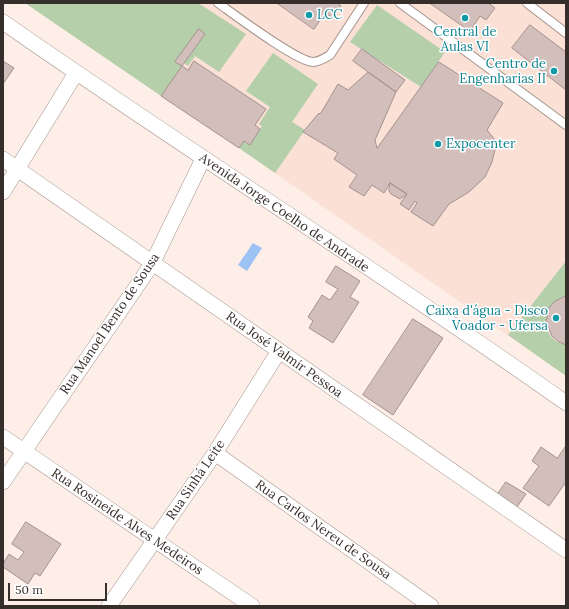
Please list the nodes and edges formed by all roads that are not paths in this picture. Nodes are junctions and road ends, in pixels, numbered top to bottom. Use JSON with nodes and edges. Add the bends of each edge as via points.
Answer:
{"nodes":[{"id":1,"x":218,"y":3,"type":"edge"},
{"id":2,"x":364,"y":3,"type":"edge"},
{"id":3,"x":400,"y":3,"type":"edge"},
{"id":4,"x":527,"y":3,"type":"edge"},
{"id":5,"x":3,"y":22,"type":"edge"},
{"id":6,"x":566,"y":32,"type":"edge"},
{"id":7,"x":76,"y":73,"type":"junction"},
{"id":8,"x":566,"y":125,"type":"edge"},
{"id":9,"x":3,"y":159,"type":"edge"},
{"id":10,"x":204,"y":159,"type":"junction"},
{"id":11,"x":18,"y":169,"type":"junction"},
{"id":12,"x":3,"y":192,"type":"edge"},
{"id":13,"x":152,"y":264,"type":"junction"},
{"id":14,"x":279,"y":351,"type":"junction"},
{"id":15,"x":566,"y":403,"type":"edge"},
{"id":16,"x":3,"y":437,"type":"edge"},
{"id":17,"x":25,"y":452,"type":"junction"},
{"id":18,"x":215,"y":453,"type":"junction"},
{"id":19,"x":3,"y":482,"type":"edge"},
{"id":20,"x":155,"y":540,"type":"junction"},
{"id":21,"x":566,"y":550,"type":"edge"},
{"id":22,"x":109,"y":606,"type":"edge"},
{"id":23,"x":252,"y":606,"type":"edge"},
{"id":24,"x":431,"y":606,"type":"edge"}],
"edges":[{"from":1,"to":2,"type":"lane","via":[[292,53],[313,62],[330,55]]},
{"from":3,"to":8,"type":"lane"},
{"from":4,"to":6,"type":"lane"},
{"from":5,"to":7,"type":"street","name":"Avenida Jorge Coelho de Andrade"},
{"from":7,"to":10,"type":"street","name":"Avenida Jorge Coelho de Andrade"},
{"from":7,"to":11,"type":"street"},
{"from":9,"to":11,"type":"street","name":"Rua José Valmir Pessoa"},
{"from":10,"to":13,"type":"street","name":"Rua Manoel Bento de Sousa"},
{"from":10,"to":15,"type":"street","name":"Avenida Jorge Coelho de Andrade"},
{"from":11,"to":12,"type":"street"},
{"from":11,"to":13,"type":"street","name":"Rua José Valmir Pessoa"},
{"from":13,"to":14,"type":"street","name":"Rua José Valmir Pessoa"},
{"from":13,"to":17,"type":"street","name":"Rua Manoel Bento de Sousa"},
{"from":14,"to":18,"type":"street","name":"Rua Sinhá Leite"},
{"from":14,"to":21,"type":"street","name":"Rua José Valmir Pessoa"},
{"from":16,"to":17,"type":"street","name":"Rua Rosineide Alves Medeiros"},
{"from":17,"to":19,"type":"street","name":"Rua Manoel Bento de Sousa"},
{"from":17,"to":20,"type":"street","name":"Rua Rosineide Alves Medeiros"},
{"from":18,"to":20,"type":"street","name":"Rua Sinhá Leite"},
{"from":18,"to":24,"type":"street","name":"Rua Carlos Nereu de Sousa"},
{"from":20,"to":22,"type":"street","name":"Rua Sinhá Leite"},
{"from":20,"to":23,"type":"street","name":"Rua Rosineide Alves Medeiros"}]}
